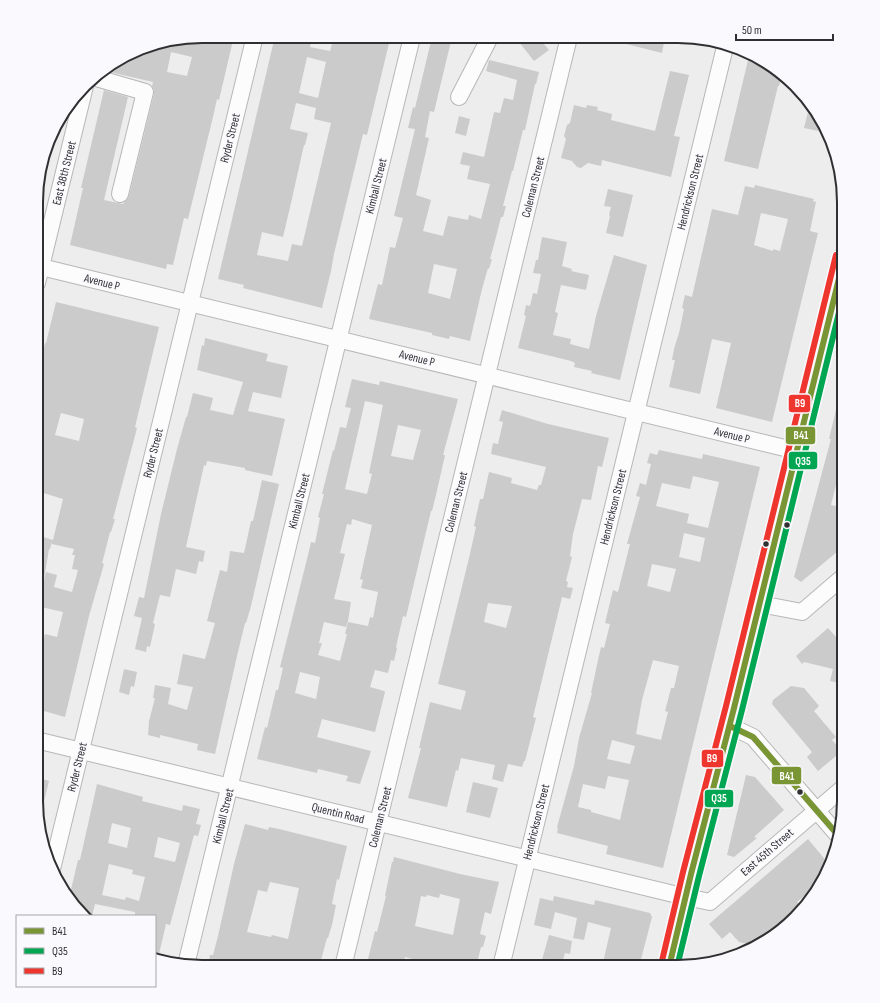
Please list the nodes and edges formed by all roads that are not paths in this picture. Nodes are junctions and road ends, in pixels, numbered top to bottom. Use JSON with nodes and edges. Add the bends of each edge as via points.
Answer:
{"nodes":[{"id":1,"x":253,"y":43,"type":"edge"},
{"id":2,"x":411,"y":43,"type":"edge"},
{"id":3,"x":487,"y":43,"type":"edge"},
{"id":4,"x":568,"y":43,"type":"edge"},
{"id":5,"x":724,"y":50,"type":"edge"},
{"id":6,"x":101,"y":79,"type":"edge"},
{"id":7,"x":82,"y":97,"type":"edge"},
{"id":8,"x":459,"y":97,"type":"dead end"},
{"id":9,"x":120,"y":194,"type":"dead end"},
{"id":10,"x":43,"y":250,"type":"edge"},
{"id":11,"x":43,"y":267,"type":"edge"},
{"id":12,"x":190,"y":303,"type":"junction"},
{"id":13,"x":837,"y":311,"type":"edge"},
{"id":14,"x":339,"y":339,"type":"junction"},
{"id":15,"x":487,"y":376,"type":"junction"},
{"id":16,"x":636,"y":412,"type":"junction"},
{"id":17,"x":797,"y":451,"type":"junction"},
{"id":18,"x":837,"y":582,"type":"edge"},
{"id":19,"x":760,"y":604,"type":"junction"},
{"id":20,"x":730,"y":726,"type":"junction"},
{"id":21,"x":43,"y":742,"type":"edge"},
{"id":22,"x":81,"y":750,"type":"junction"},
{"id":23,"x":230,"y":787,"type":"junction"},
{"id":24,"x":837,"y":792,"type":"edge"},
{"id":25,"x":816,"y":810,"type":"junction"},
{"id":26,"x":378,"y":823,"type":"junction"},
{"id":27,"x":834,"y":831,"type":"edge"},
{"id":28,"x":54,"y":860,"type":"edge"},
{"id":29,"x":527,"y":860,"type":"junction"},
{"id":30,"x":686,"y":897,"type":"junction"},
{"id":31,"x":187,"y":960,"type":"edge"},
{"id":32,"x":345,"y":960,"type":"edge"},
{"id":33,"x":503,"y":960,"type":"edge"},
{"id":34,"x":671,"y":960,"type":"edge"}],
"edges":[{"from":1,"to":12,"type":"street","name":"Ryder Street"},
{"from":2,"to":14,"type":"street","name":"Kimball Street"},
{"from":3,"to":8,"type":"street"},
{"from":4,"to":15,"type":"street","name":"Coleman Street"},
{"from":5,"to":16,"type":"street","name":"Hendrickson Street"},
{"from":6,"to":9,"type":"street","via":[[145,92]]},
{"from":7,"to":10,"type":"street","name":"East 38th Street"},
{"from":11,"to":12,"type":"street","name":"Avenue P"},
{"from":12,"to":14,"type":"street","name":"Avenue P"},
{"from":12,"to":22,"type":"street","name":"Ryder Street"},
{"from":13,"to":17,"type":"main road"},
{"from":14,"to":15,"type":"street","name":"Avenue P"},
{"from":14,"to":23,"type":"street","name":"Kimball Street"},
{"from":15,"to":16,"type":"street","name":"Avenue P"},
{"from":15,"to":26,"type":"street","name":"Coleman Street"},
{"from":16,"to":17,"type":"street","name":"Avenue P"},
{"from":16,"to":29,"type":"street","name":"Hendrickson Street"},
{"from":17,"to":19,"type":"main road"},
{"from":18,"to":19,"type":"street","via":[[802,612]]},
{"from":19,"to":20,"type":"main road"},
{"from":20,"to":25,"type":"street","via":[[753,737]]},
{"from":20,"to":30,"type":"main road"},
{"from":21,"to":22,"type":"street","name":"Quentin Road"},
{"from":22,"to":23,"type":"street","name":"Quentin Road"},
{"from":22,"to":28,"type":"street","name":"Ryder Street"},
{"from":23,"to":26,"type":"street","name":"Quentin Road"},
{"from":23,"to":31,"type":"street","name":"Kimball Street"},
{"from":24,"to":25,"type":"street","name":"East 45th Street"},
{"from":25,"to":27,"type":"street"},
{"from":25,"to":30,"type":"street","name":"East 45th Street","via":[[710,902]]},
{"from":26,"to":29,"type":"street","name":"Quentin Road"},
{"from":26,"to":32,"type":"street","name":"Coleman Street"},
{"from":29,"to":30,"type":"street","name":"Quentin Road"},
{"from":29,"to":33,"type":"street","name":"Hendrickson Street"},
{"from":30,"to":34,"type":"main road"}]}
